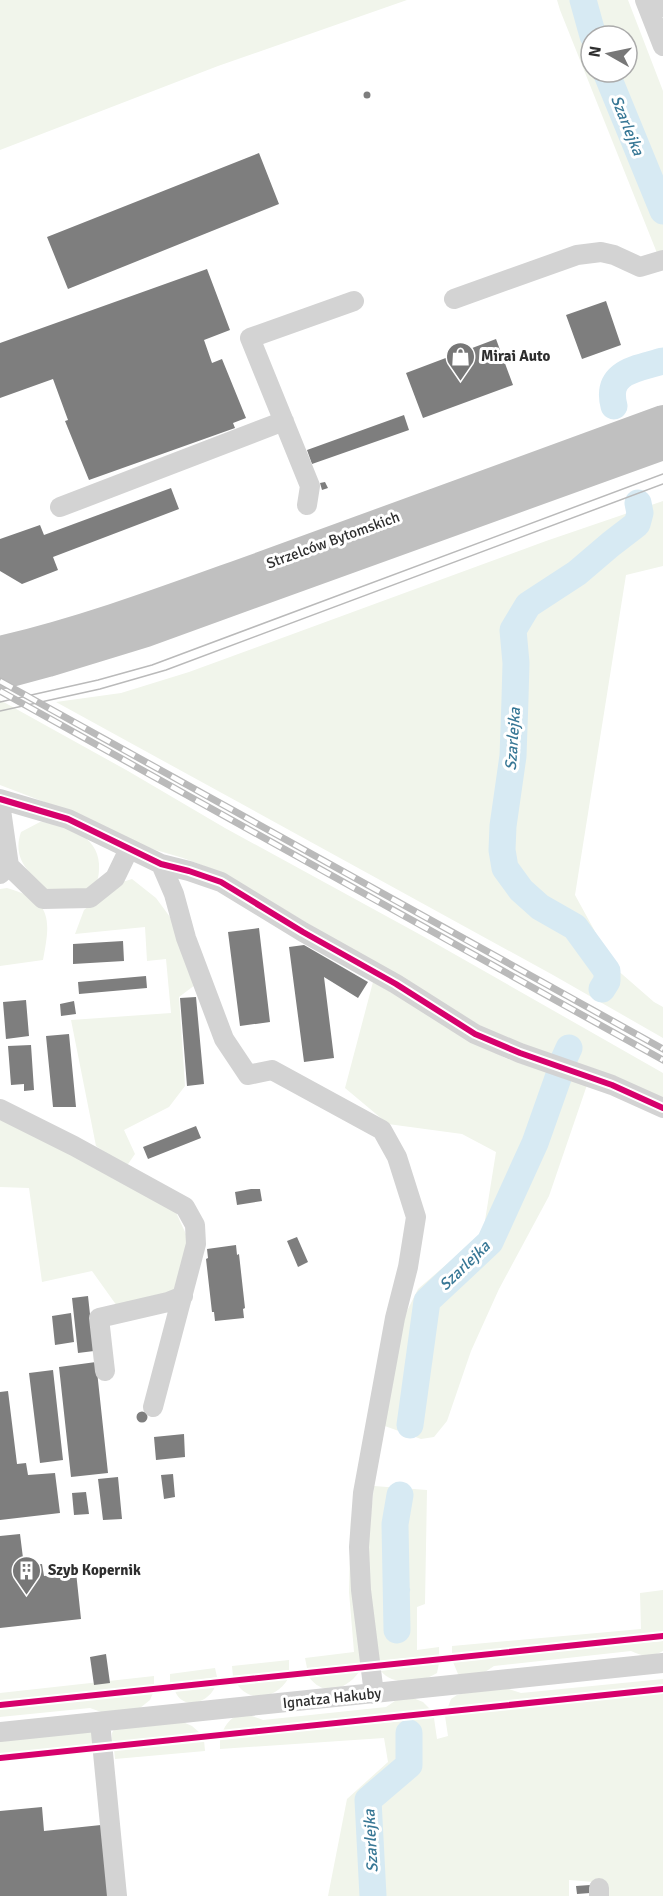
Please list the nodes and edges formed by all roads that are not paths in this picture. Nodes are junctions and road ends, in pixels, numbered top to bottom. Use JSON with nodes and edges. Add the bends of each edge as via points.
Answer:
{"nodes":[{"id":1,"x":645,"y":0,"type":"edge"},
{"id":2,"x":660,"y":0,"type":"edge"},
{"id":3,"x":663,"y":7,"type":"edge"},
{"id":4,"x":663,"y":46,"type":"edge"},
{"id":5,"x":663,"y":260,"type":"edge"},
{"id":6,"x":454,"y":299,"type":"dead end"},
{"id":7,"x":354,"y":301,"type":"dead end"},
{"id":8,"x":663,"y":419,"type":"edge"},
{"id":9,"x":284,"y":421,"type":"junction"},
{"id":10,"x":663,"y":446,"type":"edge"},
{"id":11,"x":307,"y":505,"type":"dead end"},
{"id":12,"x":60,"y":507,"type":"dead end"},
{"id":13,"x":0,"y":650,"type":"edge"},
{"id":14,"x":0,"y":676,"type":"edge"},
{"id":15,"x":0,"y":801,"type":"edge"},
{"id":16,"x":129,"y":849,"type":"junction"},
{"id":17,"x":160,"y":864,"type":"junction"},
{"id":18,"x":4,"y":870,"type":"edge"},
{"id":19,"x":0,"y":1108,"type":"edge"},
{"id":20,"x":663,"y":1108,"type":"edge"},
{"id":21,"x":183,"y":1296,"type":"junction"},
{"id":22,"x":105,"y":1371,"type":"dead end"},
{"id":23,"x":153,"y":1407,"type":"dead end"},
{"id":24,"x":663,"y":1663,"type":"edge"},
{"id":25,"x":374,"y":1694,"type":"junction"},
{"id":26,"x":100,"y":1722,"type":"junction"},
{"id":27,"x":0,"y":1732,"type":"edge"},
{"id":28,"x":117,"y":1896,"type":"edge"}],
"edges":[{"from":1,"to":4,"type":"street"},
{"from":2,"to":3,"type":"street"},
{"from":5,"to":6,"type":"street","via":[[640,267],[601,252],[577,255]]},
{"from":7,"to":9,"type":"street","via":[[250,338]]},
{"from":8,"to":13,"type":"highway","name":"Strzelców Bytomskich","via":[[131,613]]},
{"from":9,"to":11,"type":"street","via":[[310,486]]},
{"from":9,"to":12,"type":"street"},
{"from":10,"to":14,"type":"highway","via":[[146,633]]},
{"from":15,"to":16,"type":"street","via":[[68,819]]},
{"from":15,"to":18,"type":"street"},
{"from":16,"to":17,"type":"street"},
{"from":16,"to":18,"type":"street","via":[[115,878],[90,898],[43,899]]},
{"from":17,"to":20,"type":"street","via":[[221,882],[475,1034]]},
{"from":17,"to":25,"type":"street","via":[[224,1039],[248,1075],[272,1070],[382,1130],[398,1157],[416,1217],[363,1493],[359,1547]]},
{"from":19,"to":21,"type":"street","via":[[185,1208],[195,1226],[196,1244]]},
{"from":21,"to":22,"type":"street","via":[[99,1318]]},
{"from":21,"to":23,"type":"street"},
{"from":24,"to":25,"type":"street","name":"Ignatza Hakuby"},
{"from":25,"to":26,"type":"street","name":"Ignatza Hakuby"},
{"from":26,"to":27,"type":"street","name":"Ignatza Hakuby"},
{"from":26,"to":28,"type":"street"}]}
